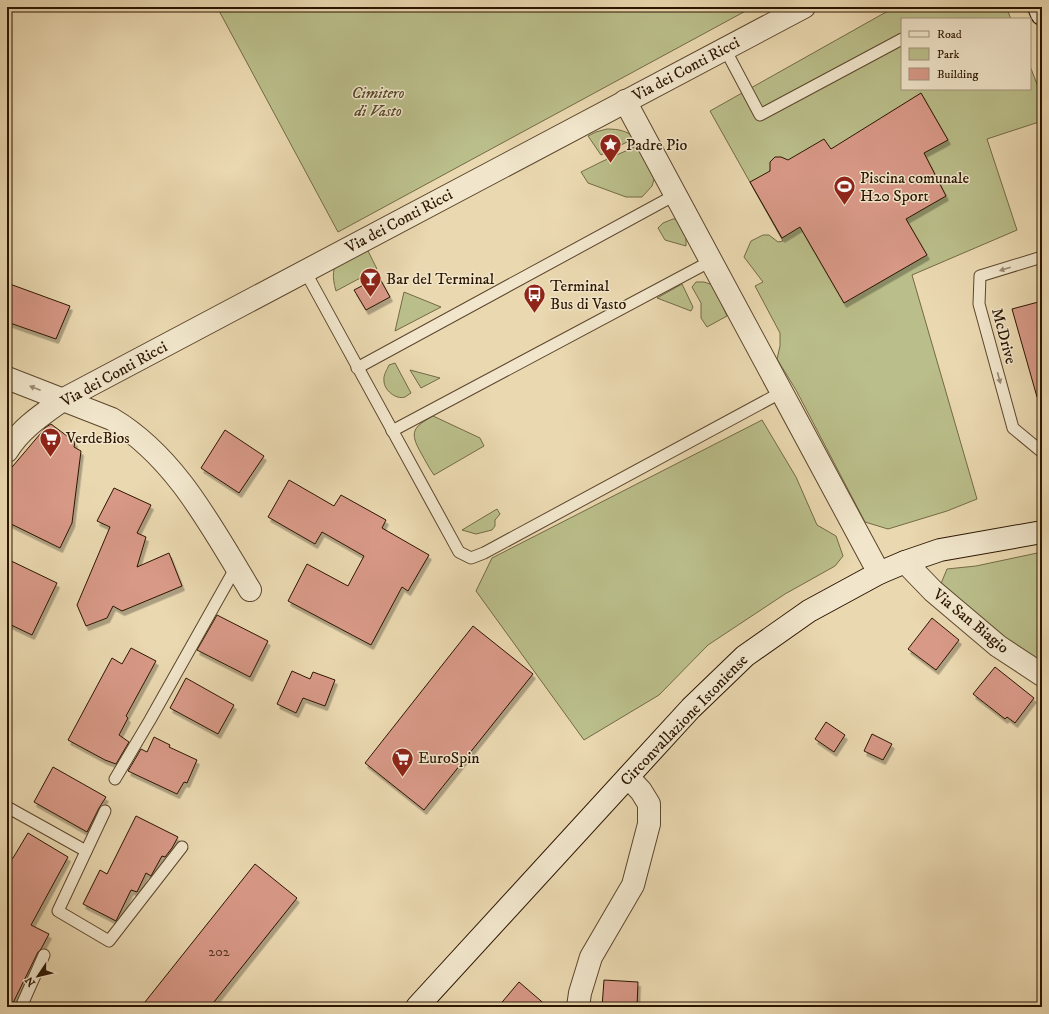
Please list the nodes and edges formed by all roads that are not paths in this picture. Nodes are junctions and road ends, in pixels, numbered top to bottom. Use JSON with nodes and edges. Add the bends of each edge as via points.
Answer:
{"nodes":[{"id":1,"x":804,"y":7,"type":"edge"},
{"id":2,"x":1039,"y":7,"type":"edge"},
{"id":3,"x":1042,"y":14,"type":"edge"},
{"id":4,"x":901,"y":41,"type":"edge"},
{"id":5,"x":725,"y":49,"type":"junction"},
{"id":6,"x":625,"y":101,"type":"junction"},
{"id":7,"x":675,"y":195,"type":"junction"},
{"id":8,"x":1042,"y":257,"type":"edge"},
{"id":9,"x":711,"y":261,"type":"junction"},
{"id":10,"x":305,"y":271,"type":"junction"},
{"id":11,"x":357,"y":368,"type":"junction"},
{"id":12,"x":7,"y":378,"type":"edge"},
{"id":13,"x":782,"y":392,"type":"junction"},
{"id":14,"x":64,"y":399,"type":"junction"},
{"id":15,"x":392,"y":431,"type":"junction"},
{"id":16,"x":7,"y":451,"type":"edge"},
{"id":17,"x":1042,"y":452,"type":"edge"},
{"id":18,"x":1042,"y":532,"type":"edge"},
{"id":19,"x":905,"y":562,"type":"junction"},
{"id":20,"x":236,"y":567,"type":"junction"},
{"id":21,"x":879,"y":573,"type":"junction"},
{"id":22,"x":250,"y":590,"type":"dead end"},
{"id":23,"x":1042,"y":675,"type":"edge"},
{"id":24,"x":628,"y":777,"type":"junction"},
{"id":25,"x":115,"y":778,"type":"dead end"},
{"id":26,"x":7,"y":807,"type":"edge"},
{"id":27,"x":105,"y":811,"type":"dead end"},
{"id":28,"x":182,"y":847,"type":"dead end"},
{"id":29,"x":86,"y":851,"type":"junction"},
{"id":30,"x":44,"y":955,"type":"dead end"},
{"id":31,"x":21,"y":1007,"type":"edge"},
{"id":32,"x":417,"y":1007,"type":"edge"},
{"id":33,"x":578,"y":1007,"type":"edge"}],
"edges":[{"from":1,"to":5,"type":"street","name":"Via dei Conti Ricci"},
{"from":2,"to":3,"type":"street"},
{"from":4,"to":5,"type":"lane","via":[[760,115]]},
{"from":5,"to":6,"type":"street","name":"Via dei Conti Ricci"},
{"from":6,"to":7,"type":"street"},
{"from":6,"to":10,"type":"street","name":"Via dei Conti Ricci"},
{"from":7,"to":9,"type":"street"},
{"from":7,"to":11,"type":"lane"},
{"from":8,"to":17,"type":"lane","name":"McDrive","one_way":true,"via":[[980,276],[979,304],[1013,428]]},
{"from":9,"to":13,"type":"street"},
{"from":9,"to":15,"type":"lane"},
{"from":10,"to":11,"type":"lane"},
{"from":10,"to":14,"type":"street","name":"Via dei Conti Ricci"},
{"from":11,"to":15,"type":"lane"},
{"from":14,"to":12,"type":"street","one_way":true},
{"from":13,"to":15,"type":"lane","via":[[471,558],[459,552]]},
{"from":13,"to":21,"type":"street"},
{"from":14,"to":16,"type":"street","name":"Via dei Conti Ricci","via":[[32,422]]},
{"from":14,"to":20,"type":"street","via":[[125,427],[162,460],[194,500]]},
{"from":18,"to":19,"type":"street","name":"Circonvallazione Istoniense","via":[[940,550]]},
{"from":19,"to":21,"type":"street","name":"Circonvallazione Istoniense"},
{"from":19,"to":23,"type":"street","name":"Via San Biagio","via":[[933,591],[998,646]]},
{"from":20,"to":22,"type":"street"},
{"from":20,"to":25,"type":"lane"},
{"from":21,"to":24,"type":"street","name":"Circonvallazione Istoniense","via":[[808,611],[745,656],[691,708]]},
{"from":24,"to":32,"type":"street","name":"Circonvallazione Istoniense"},
{"from":24,"to":33,"type":"street","via":[[649,804],[649,824],[633,885],[591,957]]},
{"from":26,"to":29,"type":"lane"},
{"from":27,"to":29,"type":"lane"},
{"from":28,"to":29,"type":"lane","via":[[109,941],[58,911]]},
{"from":30,"to":31,"type":"lane"}]}
